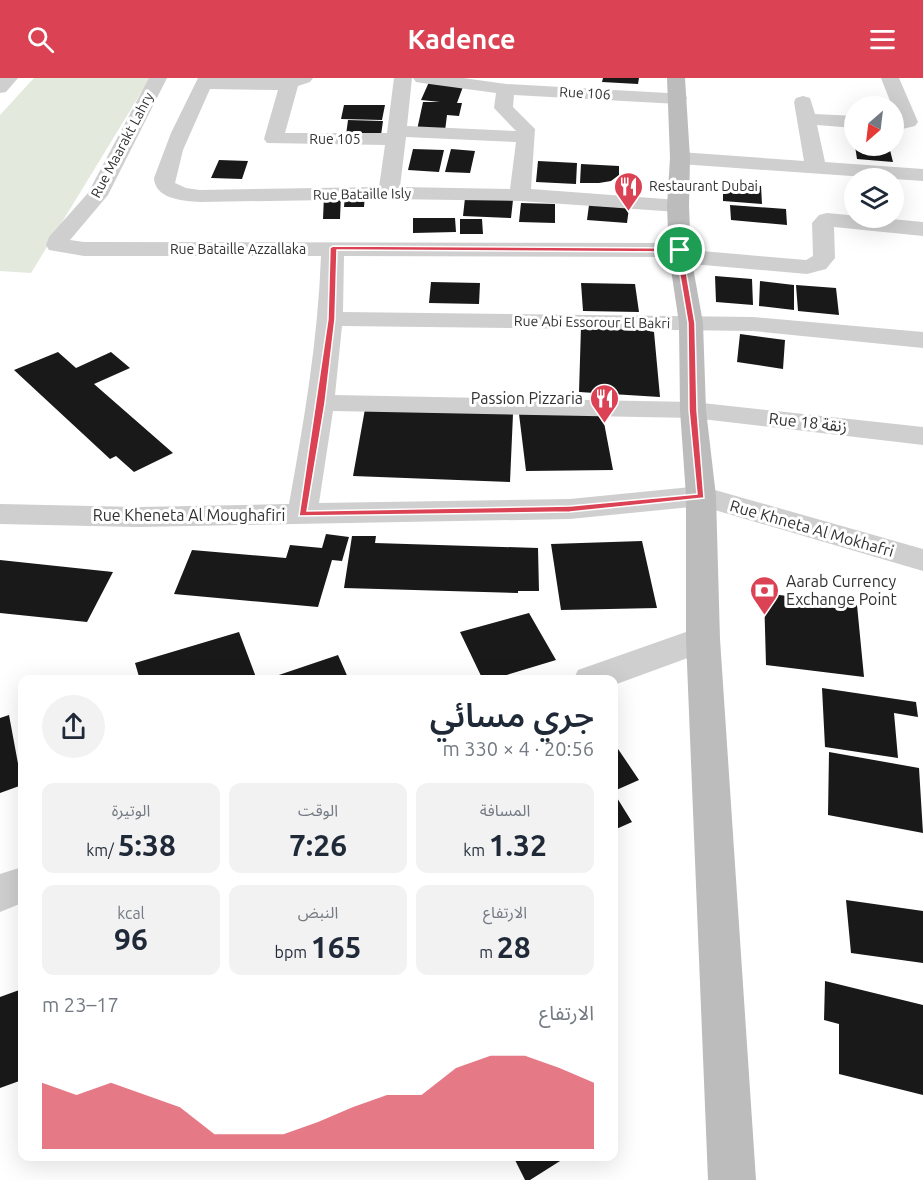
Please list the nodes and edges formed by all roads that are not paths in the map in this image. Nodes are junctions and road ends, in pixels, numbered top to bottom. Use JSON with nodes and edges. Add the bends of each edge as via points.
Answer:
{"nodes":[{"id":1,"x":9,"y":78,"type":"edge"},
{"id":2,"x":158,"y":78,"type":"edge"},
{"id":3,"x":403,"y":78,"type":"edge"},
{"id":4,"x":422,"y":78,"type":"edge"},
{"id":5,"x":890,"y":78,"type":"edge"},
{"id":6,"x":206,"y":81,"type":"edge"},
{"id":7,"x":294,"y":83,"type":"edge"},
{"id":8,"x":0,"y":88,"type":"edge"},
{"id":9,"x":677,"y":88,"type":"edge"},
{"id":10,"x":506,"y":89,"type":"junction"},
{"id":11,"x":897,"y":96,"type":"edge"},
{"id":12,"x":844,"y":119,"type":"edge"},
{"id":13,"x":396,"y":135,"type":"junction"},
{"id":14,"x":526,"y":137,"type":"junction"},
{"id":15,"x":680,"y":158,"type":"junction"},
{"id":16,"x":923,"y":175,"type":"edge"},
{"id":17,"x":833,"y":189,"type":"junction"},
{"id":18,"x":389,"y":193,"type":"junction"},
{"id":19,"x":520,"y":195,"type":"junction"},
{"id":20,"x":678,"y":206,"type":"junction"},
{"id":21,"x":923,"y":229,"type":"edge"},
{"id":22,"x":333,"y":248,"type":"junction"},
{"id":23,"x":84,"y":249,"type":"joint"},
{"id":24,"x":680,"y":253,"type":"junction"},
{"id":25,"x":331,"y":319,"type":"junction"},
{"id":26,"x":691,"y":323,"type":"junction"},
{"id":27,"x":923,"y":340,"type":"edge"},
{"id":28,"x":321,"y":403,"type":"junction"},
{"id":29,"x":693,"y":410,"type":"junction"},
{"id":30,"x":923,"y":436,"type":"edge"},
{"id":31,"x":701,"y":496,"type":"junction"},
{"id":32,"x":0,"y":514,"type":"edge"},
{"id":33,"x":302,"y":514,"type":"junction"},
{"id":34,"x":923,"y":560,"type":"edge"},
{"id":35,"x":703,"y":639,"type":"junction"},
{"id":36,"x":604,"y":675,"type":"edge"},
{"id":37,"x":18,"y":886,"type":"edge"},
{"id":38,"x":0,"y":893,"type":"edge"},
{"id":39,"x":728,"y":1178,"type":"edge"}],
"edges":[{"from":1,"to":8,"type":"street"},
{"from":2,"to":23,"type":"street","name":"Rue Maarakt Lahry","via":[[97,195],[56,243]]},
{"from":3,"to":13,"type":"street"},
{"from":4,"to":10,"type":"street","name":"Rue 106"},
{"from":5,"to":11,"type":"street"},
{"from":6,"to":7,"type":"street"},
{"from":6,"to":18,"type":"street","name":"Rue Bataille Isly","via":[[163,177],[163,184],[169,189],[200,196]]},
{"from":7,"to":13,"type":"street","name":"Rue 105","via":[[282,105],[274,140]]},
{"from":9,"to":10,"type":"street","name":"Rue 106"},
{"from":9,"to":15,"type":"main road"},
{"from":10,"to":14,"type":"street","via":[[503,108],[525,129]]},
{"from":12,"to":17,"type":"street","via":[[804,110]]},
{"from":13,"to":14,"type":"street","name":"Rue 105"},
{"from":13,"to":18,"type":"street"},
{"from":14,"to":19,"type":"street"},
{"from":15,"to":17,"type":"street"},
{"from":15,"to":20,"type":"main road"},
{"from":16,"to":17,"type":"street"},
{"from":17,"to":21,"type":"street"},
{"from":17,"to":24,"type":"street","name":"Rue Bataille Azzallaka","via":[[824,221],[824,258],[813,266]]},
{"from":18,"to":19,"type":"street","name":"Rue Bataille Isly"},
{"from":19,"to":20,"type":"street","name":"Rue Bataille Isly"},
{"from":20,"to":24,"type":"main road"},
{"from":22,"to":23,"type":"street","name":"Rue Bataille Azzallaka"},
{"from":22,"to":24,"type":"street","name":"Rue Bataille Azzallaka"},
{"from":22,"to":25,"type":"street"},
{"from":24,"to":26,"type":"main road"},
{"from":25,"to":26,"type":"street","name":"Rue Abi Essorour El Bakri"},
{"from":25,"to":28,"type":"street"},
{"from":26,"to":27,"type":"street","name":"Rue Abi Essorour El Bakri","via":[[753,324]]},
{"from":26,"to":29,"type":"main road"},
{"from":28,"to":29,"type":"street","name":"Rue 18 زنقة"},
{"from":28,"to":33,"type":"street"},
{"from":29,"to":30,"type":"street","name":"Rue 18 زنقة"},
{"from":29,"to":31,"type":"main road"},
{"from":31,"to":33,"type":"street","name":"Rue Kheneta Al Moughafiri","via":[[570,509]]},
{"from":31,"to":34,"type":"street","name":"Rue Khneta Al Mokhafri"},
{"from":31,"to":35,"type":"main road"},
{"from":32,"to":33,"type":"street","name":"Rue Kheneta Al Moughafiri"},
{"from":35,"to":36,"type":"street"},
{"from":35,"to":39,"type":"main road"},
{"from":37,"to":38,"type":"street"}]}
